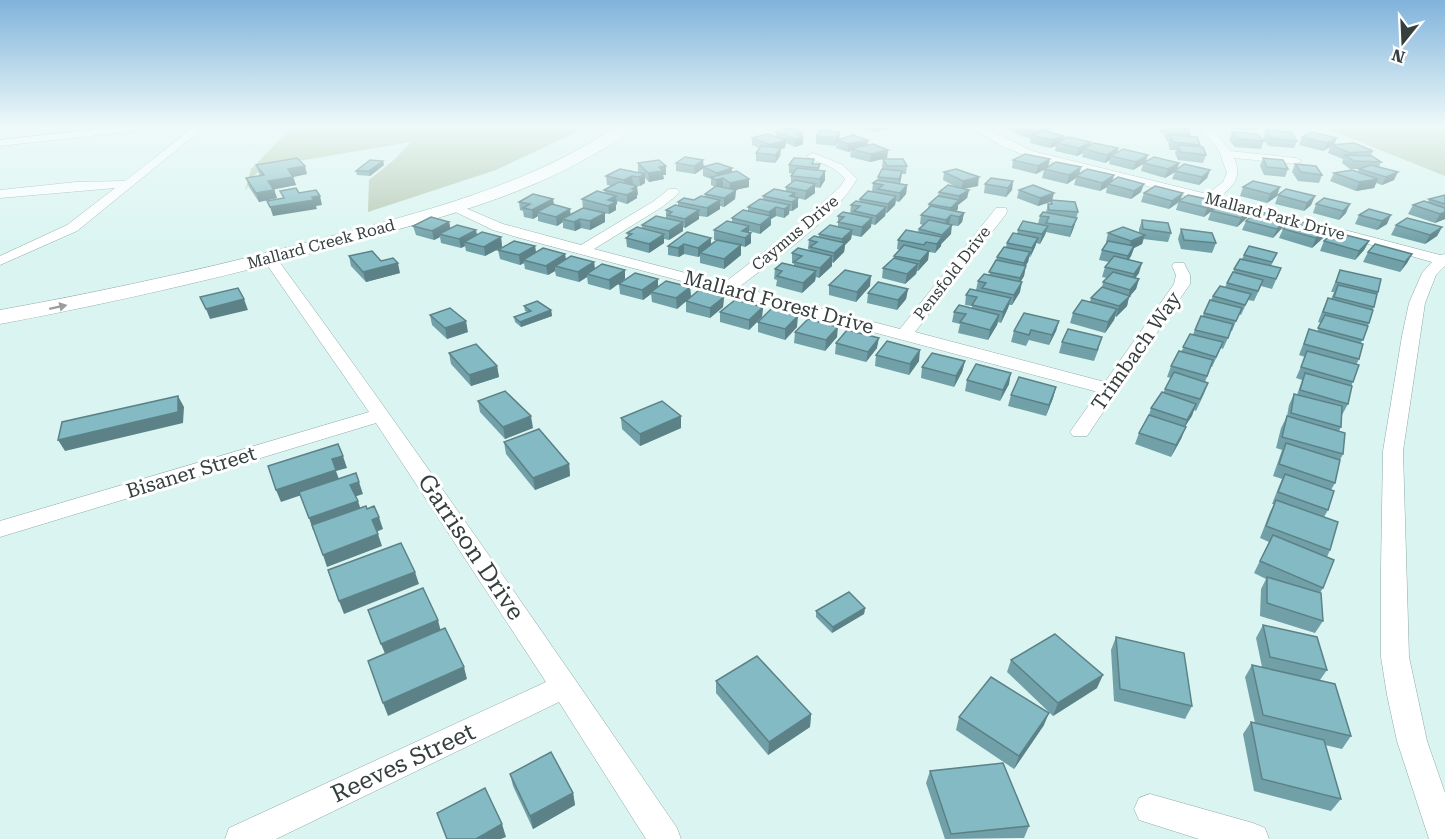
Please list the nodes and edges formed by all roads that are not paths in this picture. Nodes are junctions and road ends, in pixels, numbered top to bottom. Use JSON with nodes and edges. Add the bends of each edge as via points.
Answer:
{"nodes":[{"id":1,"x":152,"y":165,"type":"edge"},
{"id":2,"x":526,"y":165,"type":"edge"},
{"id":3,"x":559,"y":165,"type":"edge"},
{"id":4,"x":836,"y":165,"type":"edge"},
{"id":5,"x":1077,"y":165,"type":"edge"},
{"id":6,"x":1232,"y":165,"type":"edge"},
{"id":7,"x":128,"y":184,"type":"junction"},
{"id":8,"x":674,"y":192,"type":"dead end"},
{"id":9,"x":0,"y":194,"type":"edge"},
{"id":10,"x":1209,"y":198,"type":"junction"},
{"id":11,"x":451,"y":207,"type":"junction"},
{"id":12,"x":1000,"y":211,"type":"dead end"},
{"id":13,"x":583,"y":250,"type":"junction"},
{"id":14,"x":270,"y":259,"type":"junction"},
{"id":15,"x":1443,"y":259,"type":"edge"},
{"id":16,"x":0,"y":261,"type":"edge"},
{"id":17,"x":1179,"y":266,"type":"dead end"},
{"id":18,"x":727,"y":288,"type":"junction"},
{"id":19,"x":0,"y":301,"type":"edge"},
{"id":20,"x":0,"y":317,"type":"edge"},
{"id":21,"x":904,"y":335,"type":"junction"},
{"id":22,"x":1110,"y":389,"type":"junction"},
{"id":23,"x":381,"y":415,"type":"junction"},
{"id":24,"x":1080,"y":432,"type":"dead end"},
{"id":25,"x":0,"y":529,"type":"edge"},
{"id":26,"x":565,"y":686,"type":"junction"},
{"id":27,"x":1150,"y":809,"type":"dead end"},
{"id":28,"x":241,"y":839,"type":"edge"},
{"id":29,"x":665,"y":839,"type":"edge"},
{"id":30,"x":1253,"y":839,"type":"edge"},
{"id":31,"x":1445,"y":839,"type":"edge"}],
"edges":[{"from":1,"to":7,"type":"street"},
{"from":2,"to":19,"type":"main road","name":"Mallard Creek Road","via":[[433,200],[304,237]]},
{"from":3,"to":11,"type":"main road","name":"Mallard Creek Road"},
{"from":4,"to":18,"type":"street","name":"Caymus Drive","via":[[851,179],[849,186]]},
{"from":5,"to":10,"type":"street","name":"Mallard Park Drive"},
{"from":6,"to":10,"type":"street","via":[[1230,181]]},
{"from":7,"to":9,"type":"street"},
{"from":7,"to":16,"type":"street","via":[[72,228]]},
{"from":8,"to":13,"type":"street"},
{"from":10,"to":15,"type":"street","name":"Mallard Park Drive"},
{"from":11,"to":13,"type":"street","name":"Mallard Forest Drive","via":[[498,227]]},
{"from":11,"to":14,"type":"main road","name":"Mallard Creek Road"},
{"from":12,"to":21,"type":"street","name":"Pensfold Drive"},
{"from":13,"to":18,"type":"street","name":"Mallard Forest Drive"},
{"from":20,"to":14,"type":"main road","name":"Mallard Creek Road","one_way":true},
{"from":14,"to":23,"type":"street","name":"Garrison Drive"},
{"from":15,"to":31,"type":"street","via":[[1429,273],[1410,336],[1393,451],[1393,567],[1395,657],[1401,695]]},
{"from":17,"to":22,"type":"street","name":"Trimbach Way","via":[[1182,284]]},
{"from":18,"to":21,"type":"street","name":"Mallard Forest Drive"},
{"from":21,"to":22,"type":"street","name":"Mallard Forest Drive"},
{"from":22,"to":24,"type":"street","name":"Trimbach Way"},
{"from":23,"to":25,"type":"street","name":"Bisaner Street"},
{"from":23,"to":26,"type":"street","name":"Garrison Drive"},
{"from":26,"to":28,"type":"street","name":"Reeves Street"},
{"from":26,"to":29,"type":"street","name":"Garrison Drive"},
{"from":27,"to":30,"type":"street"}]}
